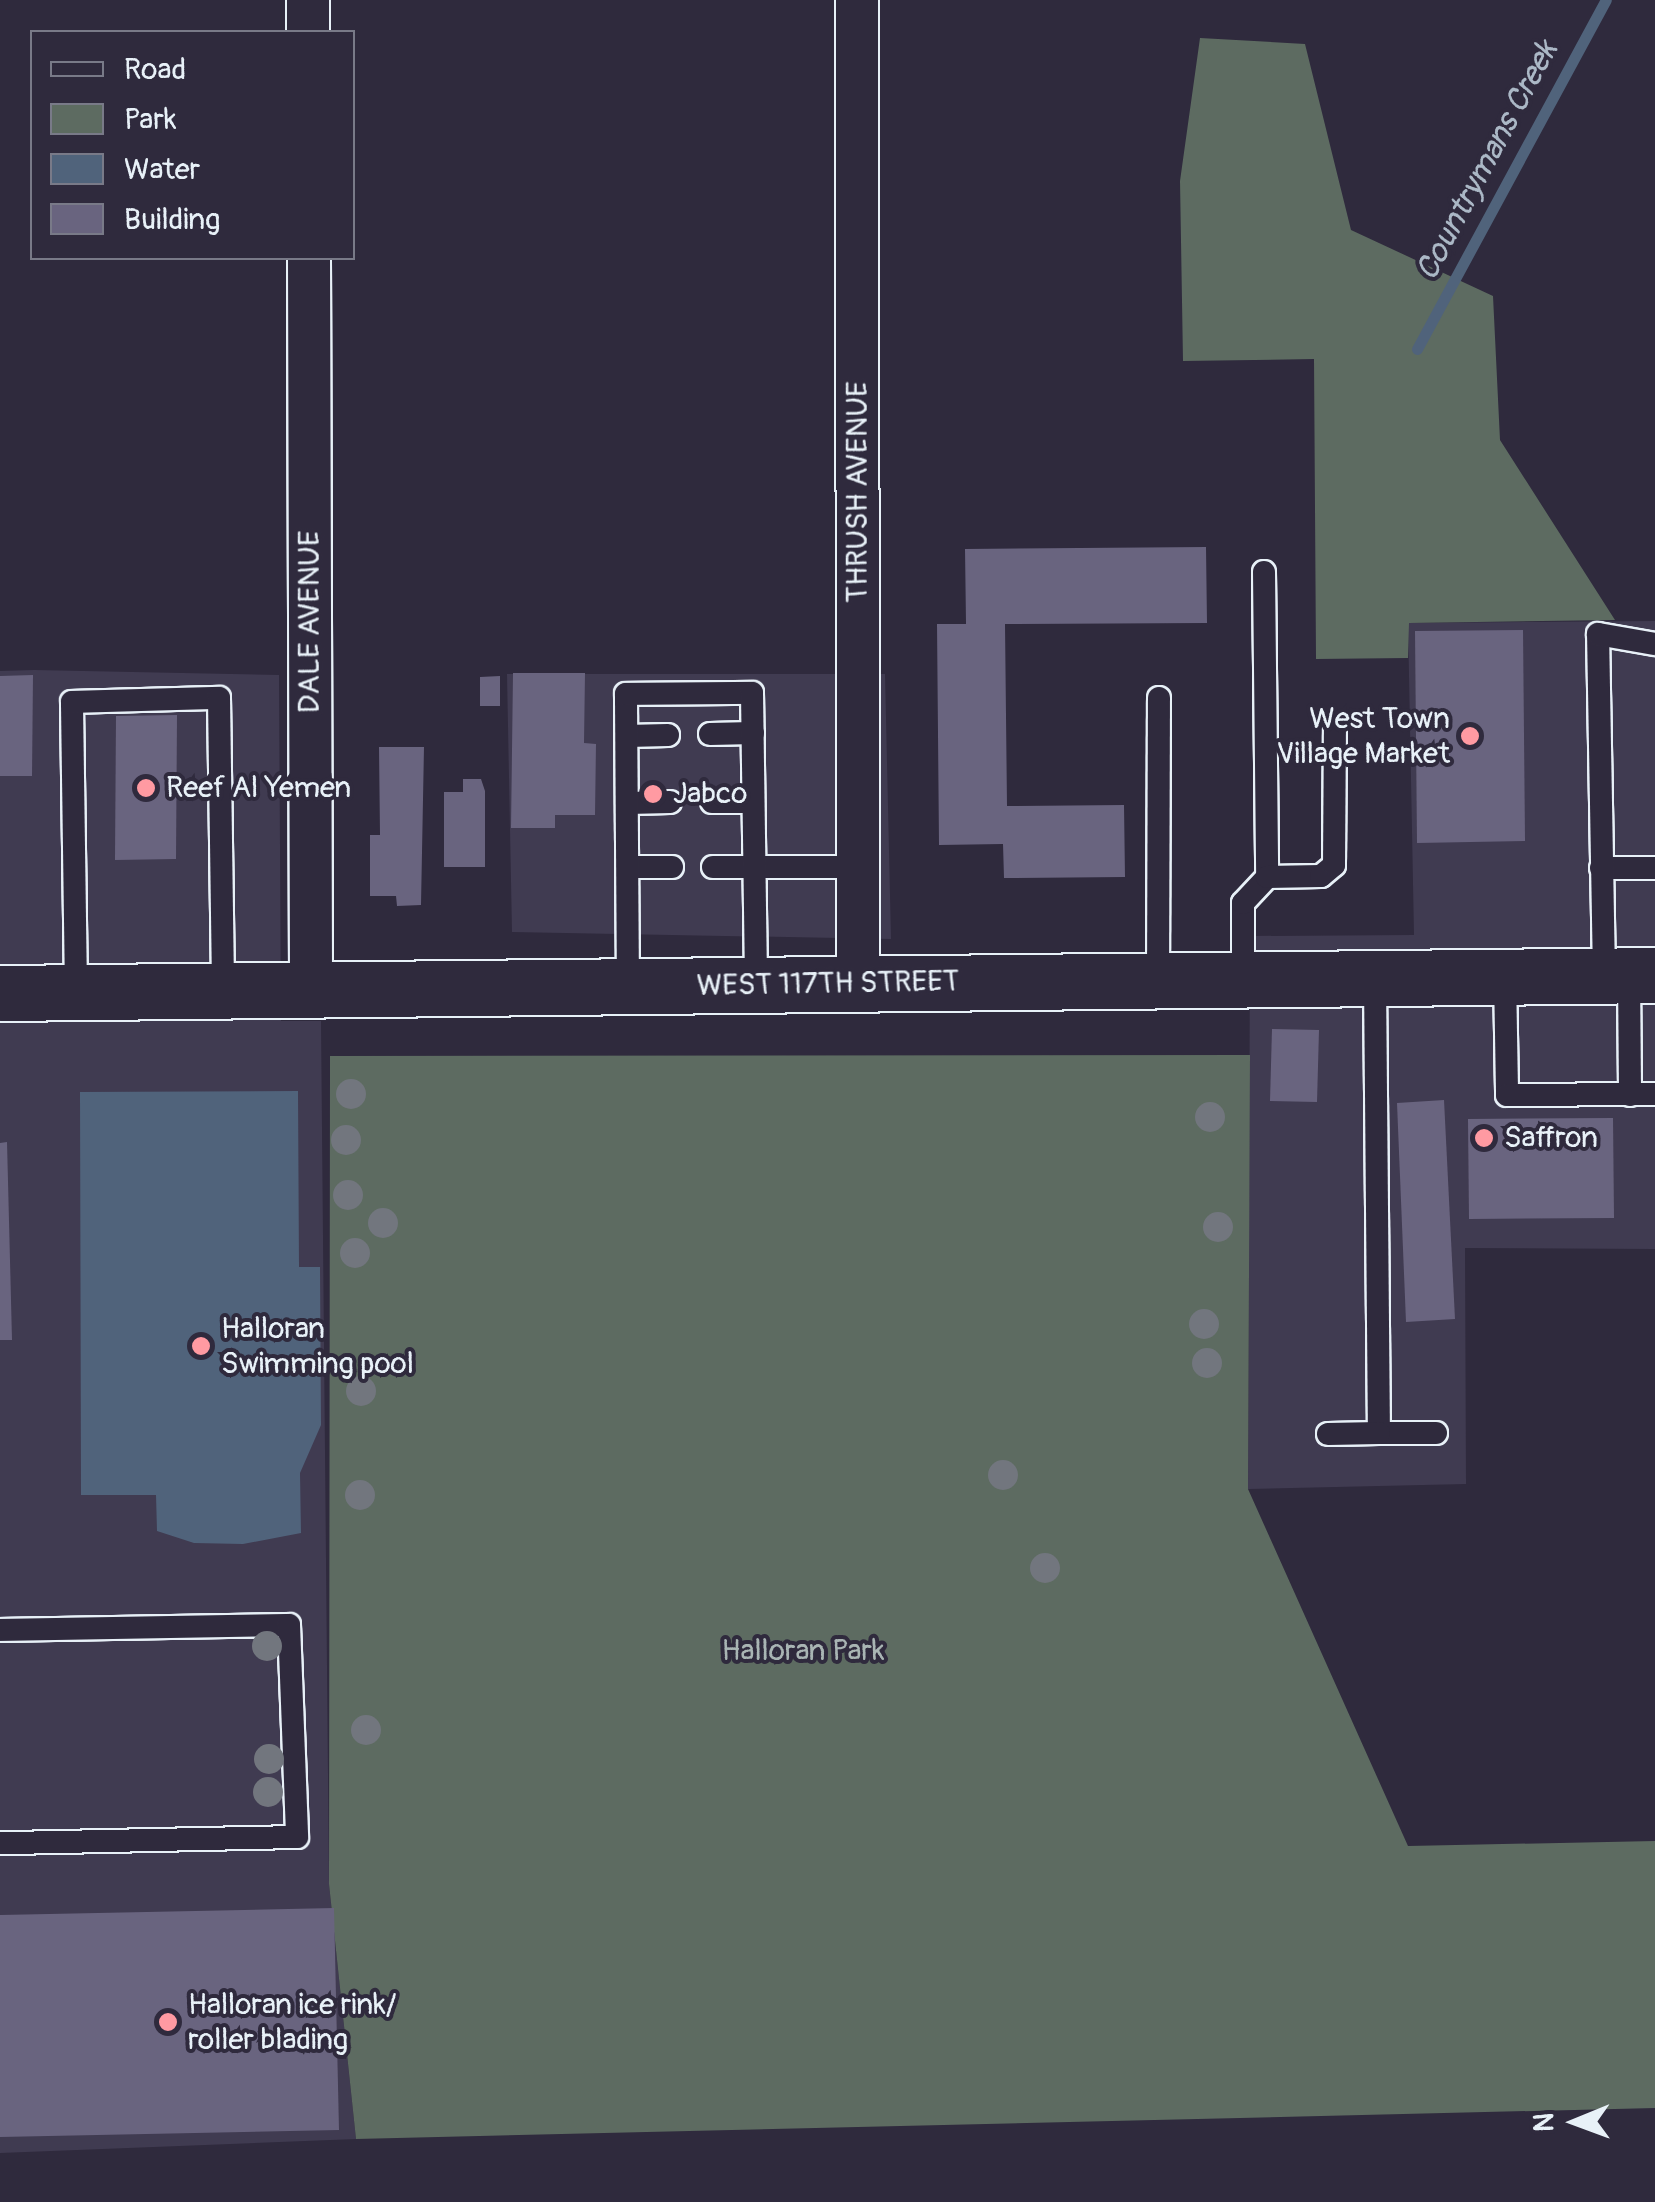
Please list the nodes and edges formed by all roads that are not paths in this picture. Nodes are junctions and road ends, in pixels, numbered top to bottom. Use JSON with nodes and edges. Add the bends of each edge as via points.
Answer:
{"nodes":[{"id":1,"x":308,"y":0,"type":"edge"},
{"id":2,"x":858,"y":0,"type":"edge"},
{"id":3,"x":308,"y":30,"type":"edge"},
{"id":4,"x":308,"y":260,"type":"edge"},
{"id":5,"x":1264,"y":572,"type":"dead end"},
{"id":6,"x":1655,"y":644,"type":"edge"},
{"id":7,"x":1158,"y":698,"type":"dead end"},
{"id":8,"x":1335,"y":729,"type":"dead end"},
{"id":9,"x":710,"y":734,"type":"dead end"},
{"id":10,"x":753,"y":734,"type":"junction"},
{"id":11,"x":668,"y":735,"type":"dead end"},
{"id":12,"x":627,"y":736,"type":"junction"},
{"id":13,"x":670,"y":802,"type":"dead end"},
{"id":14,"x":712,"y":802,"type":"dead end"},
{"id":15,"x":753,"y":802,"type":"junction"},
{"id":16,"x":628,"y":803,"type":"junction"},
{"id":17,"x":713,"y":866,"type":"dead end"},
{"id":18,"x":629,"y":867,"type":"junction"},
{"id":19,"x":672,"y":867,"type":"dead end"},
{"id":20,"x":754,"y":867,"type":"junction"},
{"id":21,"x":858,"y":867,"type":"junction"},
{"id":22,"x":1600,"y":868,"type":"junction"},
{"id":23,"x":1655,"y":868,"type":"edge"},
{"id":24,"x":1267,"y":877,"type":"junction"},
{"id":25,"x":1375,"y":975,"type":"junction"},
{"id":26,"x":1505,"y":975,"type":"junction"},
{"id":27,"x":1629,"y":975,"type":"edge"},
{"id":28,"x":1243,"y":978,"type":"junction"},
{"id":29,"x":1158,"y":979,"type":"junction"},
{"id":30,"x":858,"y":984,"type":"junction"},
{"id":31,"x":756,"y":985,"type":"junction"},
{"id":32,"x":311,"y":987,"type":"junction"},
{"id":33,"x":628,"y":987,"type":"junction"},
{"id":34,"x":223,"y":989,"type":"junction"},
{"id":35,"x":76,"y":992,"type":"junction"},
{"id":36,"x":0,"y":993,"type":"edge"},
{"id":37,"x":1655,"y":1094,"type":"edge"},
{"id":38,"x":1630,"y":1095,"type":"junction"},
{"id":39,"x":1328,"y":1434,"type":"dead end"},
{"id":40,"x":1379,"y":1434,"type":"junction"},
{"id":41,"x":1436,"y":1434,"type":"dead end"},
{"id":42,"x":0,"y":1630,"type":"edge"},
{"id":43,"x":0,"y":1843,"type":"edge"}],
"edges":[{"from":1,"to":3,"type":"street"},
{"from":2,"to":21,"type":"street","name":"THRUSH AVENUE"},
{"from":4,"to":32,"type":"street","name":"DALE AVENUE"},
{"from":5,"to":24,"type":"lane"},
{"from":6,"to":22,"type":"lane","via":[[1598,634]]},
{"from":7,"to":29,"type":"lane"},
{"from":8,"to":24,"type":"lane","via":[[1334,865],[1321,876]]},
{"from":9,"to":10,"type":"lane"},
{"from":10,"to":12,"type":"lane","via":[[752,693],[626,694]]},
{"from":10,"to":15,"type":"lane"},
{"from":11,"to":12,"type":"lane"},
{"from":12,"to":16,"type":"lane"},
{"from":13,"to":16,"type":"lane"},
{"from":14,"to":15,"type":"lane"},
{"from":15,"to":20,"type":"lane"},
{"from":16,"to":18,"type":"lane"},
{"from":17,"to":20,"type":"lane"},
{"from":18,"to":19,"type":"lane"},
{"from":18,"to":33,"type":"lane"},
{"from":20,"to":21,"type":"lane"},
{"from":20,"to":31,"type":"lane"},
{"from":21,"to":30,"type":"street","name":"THRUSH AVENUE"},
{"from":22,"to":23,"type":"lane"},
{"from":22,"to":27,"type":"lane"},
{"from":24,"to":28,"type":"lane","via":[[1242,903]]},
{"from":25,"to":26,"type":"main road","name":"WEST 117TH STREET"},
{"from":25,"to":28,"type":"main road","name":"WEST 117TH STREET"},
{"from":25,"to":40,"type":"lane"},
{"from":26,"to":27,"type":"main road","name":"WEST 117TH STREET"},
{"from":26,"to":38,"type":"lane","via":[[1507,1095]]},
{"from":27,"to":38,"type":"lane"},
{"from":28,"to":29,"type":"main road","name":"WEST 117TH STREET"},
{"from":29,"to":30,"type":"main road","name":"WEST 117TH STREET"},
{"from":30,"to":31,"type":"main road","name":"WEST 117TH STREET"},
{"from":31,"to":33,"type":"main road","name":"WEST 117TH STREET"},
{"from":32,"to":33,"type":"main road","name":"WEST 117TH STREET"},
{"from":32,"to":34,"type":"main road","name":"WEST 117TH STREET"},
{"from":34,"to":35,"type":"main road","name":"WEST 117TH STREET"},
{"from":34,"to":35,"type":"lane","via":[[220,698],[72,702]]},
{"from":35,"to":36,"type":"main road","name":"WEST 117TH STREET"},
{"from":37,"to":38,"type":"lane"},
{"from":39,"to":40,"type":"lane"},
{"from":40,"to":41,"type":"lane"},
{"from":42,"to":43,"type":"lane","via":[[289,1625],[297,1837]]}]}
